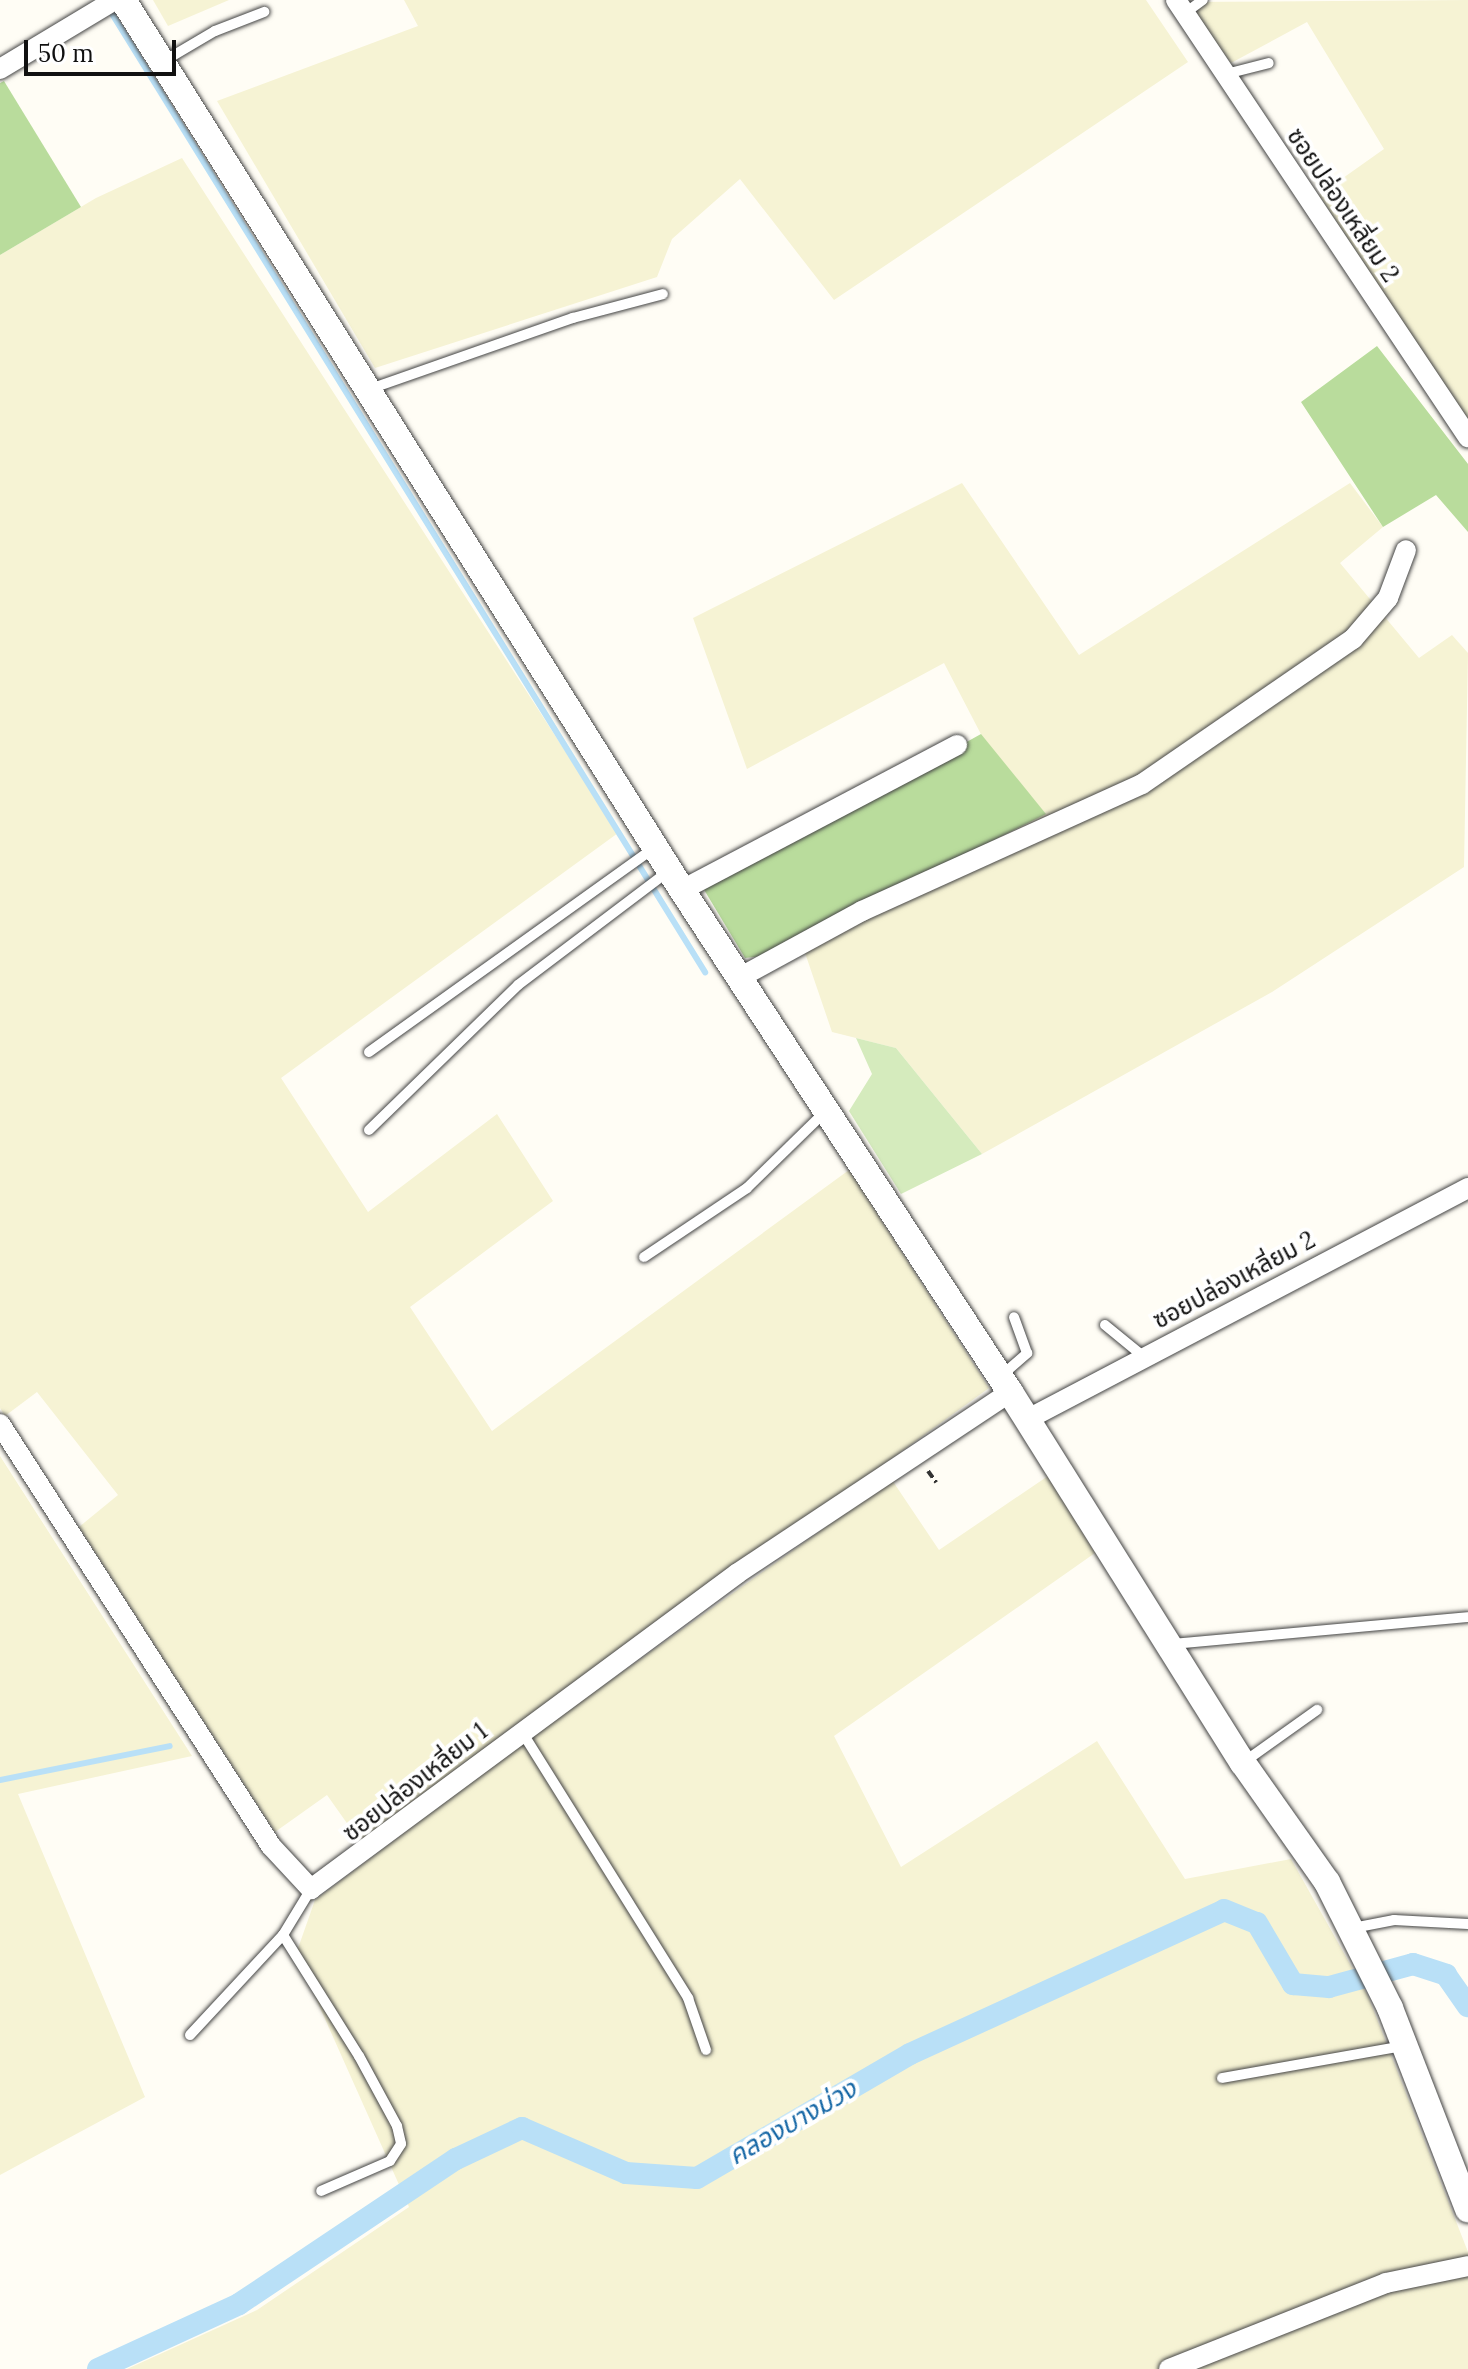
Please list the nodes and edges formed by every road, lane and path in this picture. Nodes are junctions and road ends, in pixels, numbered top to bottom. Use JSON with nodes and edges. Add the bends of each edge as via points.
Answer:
{"nodes":[{"id":1,"x":115,"y":0,"type":"edge"},
{"id":2,"x":123,"y":0,"type":"edge"},
{"id":3,"x":1203,"y":0,"type":"edge"},
{"id":4,"x":1180,"y":6,"type":"edge"},
{"id":5,"x":264,"y":12,"type":"dead end"},
{"id":6,"x":162,"y":62,"type":"junction"},
{"id":7,"x":1269,"y":63,"type":"dead end"},
{"id":8,"x":0,"y":69,"type":"edge"},
{"id":9,"x":1226,"y":74,"type":"junction"},
{"id":10,"x":663,"y":294,"type":"dead end"},
{"id":11,"x":368,"y":390,"type":"junction"},
{"id":12,"x":1468,"y":437,"type":"edge"},
{"id":13,"x":1406,"y":550,"type":"dead end"},
{"id":14,"x":957,"y":745,"type":"dead end"},
{"id":15,"x":655,"y":847,"type":"junction"},
{"id":16,"x":676,"y":880,"type":"junction"},
{"id":17,"x":739,"y":978,"type":"junction"},
{"id":18,"x":369,"y":1052,"type":"dead end"},
{"id":19,"x":826,"y":1111,"type":"junction"},
{"id":20,"x":369,"y":1130,"type":"dead end"},
{"id":21,"x":1468,"y":1188,"type":"edge"},
{"id":22,"x":644,"y":1257,"type":"dead end"},
{"id":23,"x":1014,"y":1317,"type":"dead end"},
{"id":24,"x":1105,"y":1325,"type":"dead end"},
{"id":25,"x":1144,"y":1357,"type":"junction"},
{"id":26,"x":1005,"y":1384,"type":"junction"},
{"id":27,"x":1026,"y":1420,"type":"junction"},
{"id":28,"x":0,"y":1424,"type":"edge"},
{"id":29,"x":1468,"y":1617,"type":"edge"},
{"id":30,"x":1170,"y":1644,"type":"junction"},
{"id":31,"x":1317,"y":1710,"type":"dead end"},
{"id":32,"x":522,"y":1732,"type":"junction"},
{"id":33,"x":1243,"y":1763,"type":"junction"},
{"id":34,"x":311,"y":1889,"type":"junction"},
{"id":35,"x":1468,"y":1924,"type":"edge"},
{"id":36,"x":283,"y":1935,"type":"junction"},
{"id":37,"x":1357,"y":1938,"type":"junction"},
{"id":38,"x":190,"y":2035,"type":"dead end"},
{"id":39,"x":1403,"y":2046,"type":"junction"},
{"id":40,"x":706,"y":2050,"type":"dead end"},
{"id":41,"x":1222,"y":2078,"type":"dead end"},
{"id":42,"x":321,"y":2191,"type":"dead end"},
{"id":43,"x":1468,"y":2209,"type":"edge"},
{"id":44,"x":1468,"y":2266,"type":"edge"},
{"id":45,"x":1169,"y":2369,"type":"edge"}],
"edges":[{"from":1,"to":8,"type":"street"},
{"from":2,"to":6,"type":"street"},
{"from":3,"to":4,"type":"lane"},
{"from":4,"to":9,"type":"street","name":"ซอยปล่องเหลี่ยม 2"},
{"from":5,"to":6,"type":"lane","via":[[215,31]]},
{"from":6,"to":11,"type":"street"},
{"from":7,"to":9,"type":"lane"},
{"from":9,"to":12,"type":"street","name":"ซอยปล่องเหลี่ยม 2"},
{"from":10,"to":11,"type":"lane","via":[[573,318]]},
{"from":11,"to":15,"type":"street"},
{"from":13,"to":17,"type":"street","via":[[1388,598],[1353,639],[1142,784],[862,911]]},
{"from":14,"to":16,"type":"street"},
{"from":15,"to":16,"type":"street"},
{"from":15,"to":18,"type":"lane"},
{"from":16,"to":17,"type":"street"},
{"from":16,"to":20,"type":"lane","via":[[518,985]]},
{"from":17,"to":19,"type":"street"},
{"from":19,"to":22,"type":"lane","via":[[747,1188]]},
{"from":19,"to":26,"type":"street"},
{"from":21,"to":25,"type":"street","name":"ซอยปล่องเหลี่ยม 2"},
{"from":23,"to":26,"type":"lane","via":[[1027,1353]]},
{"from":24,"to":25,"type":"lane"},
{"from":25,"to":27,"type":"street","name":"ซอยปล่องเหลี่ยม 2"},
{"from":26,"to":27,"type":"street"},
{"from":26,"to":32,"type":"street","name":"ซอยปล่องเหลี่ยม 1"},
{"from":27,"to":30,"type":"street"},
{"from":28,"to":34,"type":"street","via":[[271,1846]]},
{"from":29,"to":30,"type":"lane"},
{"from":30,"to":33,"type":"street"},
{"from":31,"to":33,"type":"lane"},
{"from":32,"to":34,"type":"street","name":"ซอยปล่องเหลี่ยม 1"},
{"from":32,"to":40,"type":"lane","via":[[688,1998]]},
{"from":33,"to":37,"type":"street","via":[[1327,1882]]},
{"from":34,"to":36,"type":"lane"},
{"from":35,"to":37,"type":"lane","via":[[1394,1920]]},
{"from":36,"to":38,"type":"lane"},
{"from":36,"to":42,"type":"lane","via":[[359,2056],[397,2126],[401,2144],[399,2153],[374,2170]]},
{"from":37,"to":39,"type":"street"},
{"from":39,"to":41,"type":"lane"},
{"from":39,"to":43,"type":"street"},
{"from":44,"to":45,"type":"street","via":[[1386,2283]]}]}
